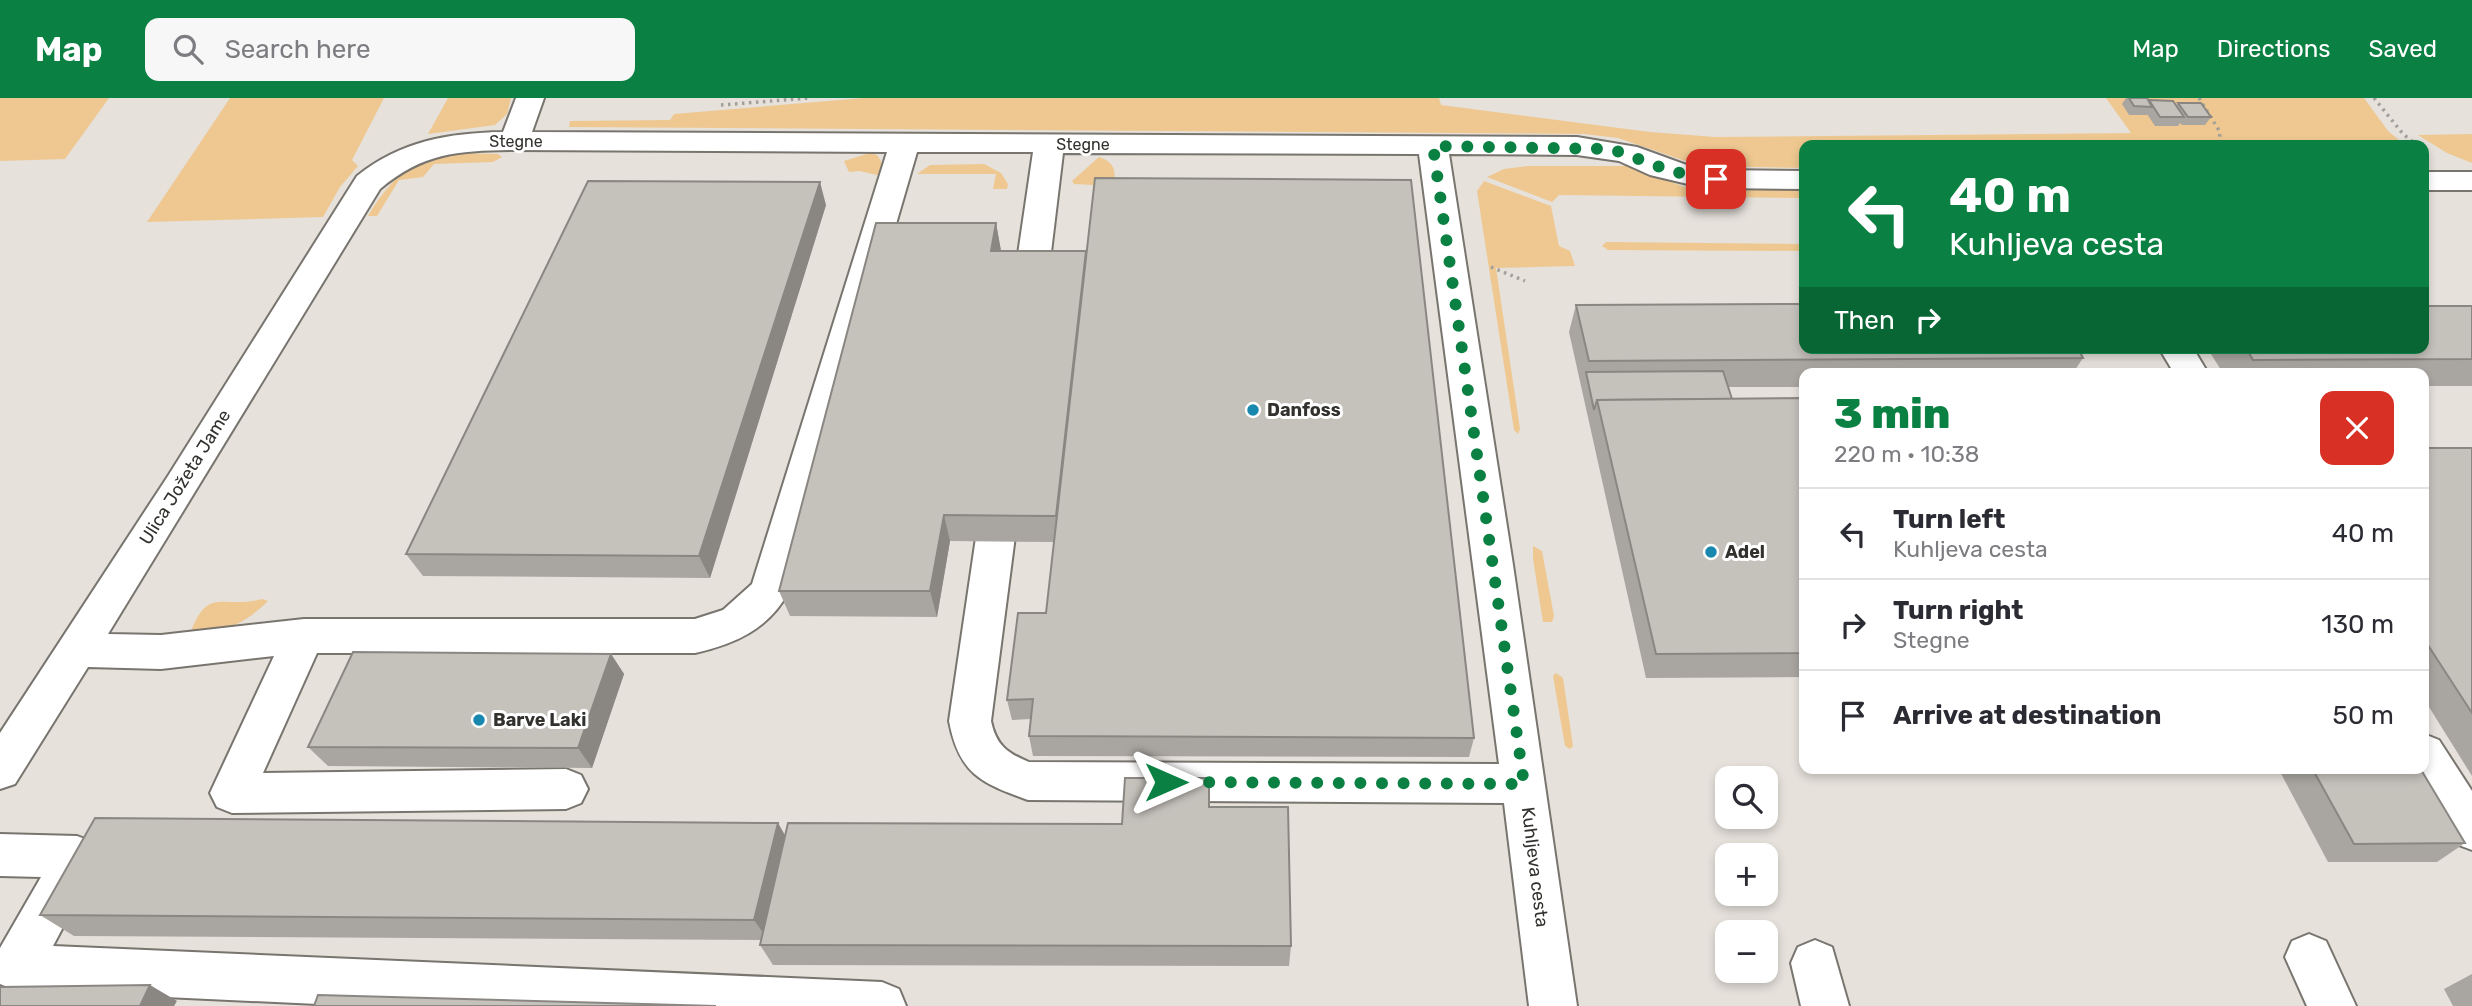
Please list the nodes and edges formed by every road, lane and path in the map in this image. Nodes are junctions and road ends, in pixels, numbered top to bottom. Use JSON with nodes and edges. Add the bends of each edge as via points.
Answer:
{"nodes":[{"id":1,"x":530,"y":98,"type":"edge"},
{"id":2,"x":2199,"y":98,"type":"edge"},
{"id":3,"x":2374,"y":98,"type":"edge"},
{"id":4,"x":2219,"y":140,"type":"edge"},
{"id":5,"x":2411,"y":140,"type":"edge"},
{"id":6,"x":514,"y":141,"type":"junction"},
{"id":7,"x":905,"y":143,"type":"junction"},
{"id":8,"x":1049,"y":144,"type":"junction"},
{"id":9,"x":1433,"y":146,"type":"junction"},
{"id":10,"x":1799,"y":180,"type":"edge"},
{"id":11,"x":2429,"y":181,"type":"edge"},
{"id":12,"x":2472,"y":181,"type":"edge"},
{"id":13,"x":369,"y":183,"type":"joint"},
{"id":14,"x":1481,"y":263,"type":"dead end"},
{"id":15,"x":1525,"y":281,"type":"dead end"},
{"id":16,"x":1024,"y":330,"type":"edge"},
{"id":17,"x":1007,"y":453,"type":"edge"},
{"id":18,"x":304,"y":636,"type":"junction"},
{"id":19,"x":77,"y":650,"type":"junction"},
{"id":20,"x":2429,"y":761,"type":"edge"},
{"id":21,"x":0,"y":770,"type":"edge"},
{"id":22,"x":1524,"y":784,"type":"junction"},
{"id":23,"x":566,"y":789,"type":"dead end"},
{"id":24,"x":2472,"y":831,"type":"edge"},
{"id":25,"x":0,"y":855,"type":"edge"},
{"id":26,"x":2309,"y":957,"type":"dead end"},
{"id":27,"x":882,"y":1006,"type":"edge"},
{"id":28,"x":1553,"y":1006,"type":"edge"},
{"id":29,"x":2332,"y":1006,"type":"edge"}],
"edges":[{"from":1,"to":6,"type":"street"},
{"from":2,"to":4,"type":"path","via":[[2220,132]]},
{"from":3,"to":5,"type":"path"},
{"from":6,"to":7,"type":"street","name":"Stegne"},
{"from":6,"to":13,"type":"street","name":"Stegne","via":[[432,146],[402,158]]},
{"from":7,"to":8,"type":"street","name":"Stegne"},
{"from":7,"to":18,"type":"street","via":[[769,591],[751,613],[726,630],[695,636]]},
{"from":8,"to":9,"type":"street","name":"Stegne"},
{"from":8,"to":16,"type":"street"},
{"from":9,"to":10,"type":"street","name":"Stegne","via":[[1597,147],[1692,176]]},
{"from":9,"to":22,"type":"street","name":"Kuhljeva cesta"},
{"from":11,"to":12,"type":"street"},
{"from":13,"to":19,"type":"street","name":"Ulica Jožeta Jame"},
{"from":14,"to":15,"type":"path"},
{"from":17,"to":22,"type":"street","via":[[970,720],[974,746],[993,767],[1028,781]]},
{"from":18,"to":19,"type":"street","via":[[162,652]]},
{"from":18,"to":23,"type":"street","via":[[232,793]]},
{"from":19,"to":21,"type":"street","name":"Ulica Jožeta Jame"},
{"from":20,"to":24,"type":"street"},
{"from":22,"to":28,"type":"street","name":"Kuhljeva cesta"},
{"from":25,"to":27,"type":"street","via":[[76,857],[16,967]]},
{"from":26,"to":29,"type":"street"}]}
